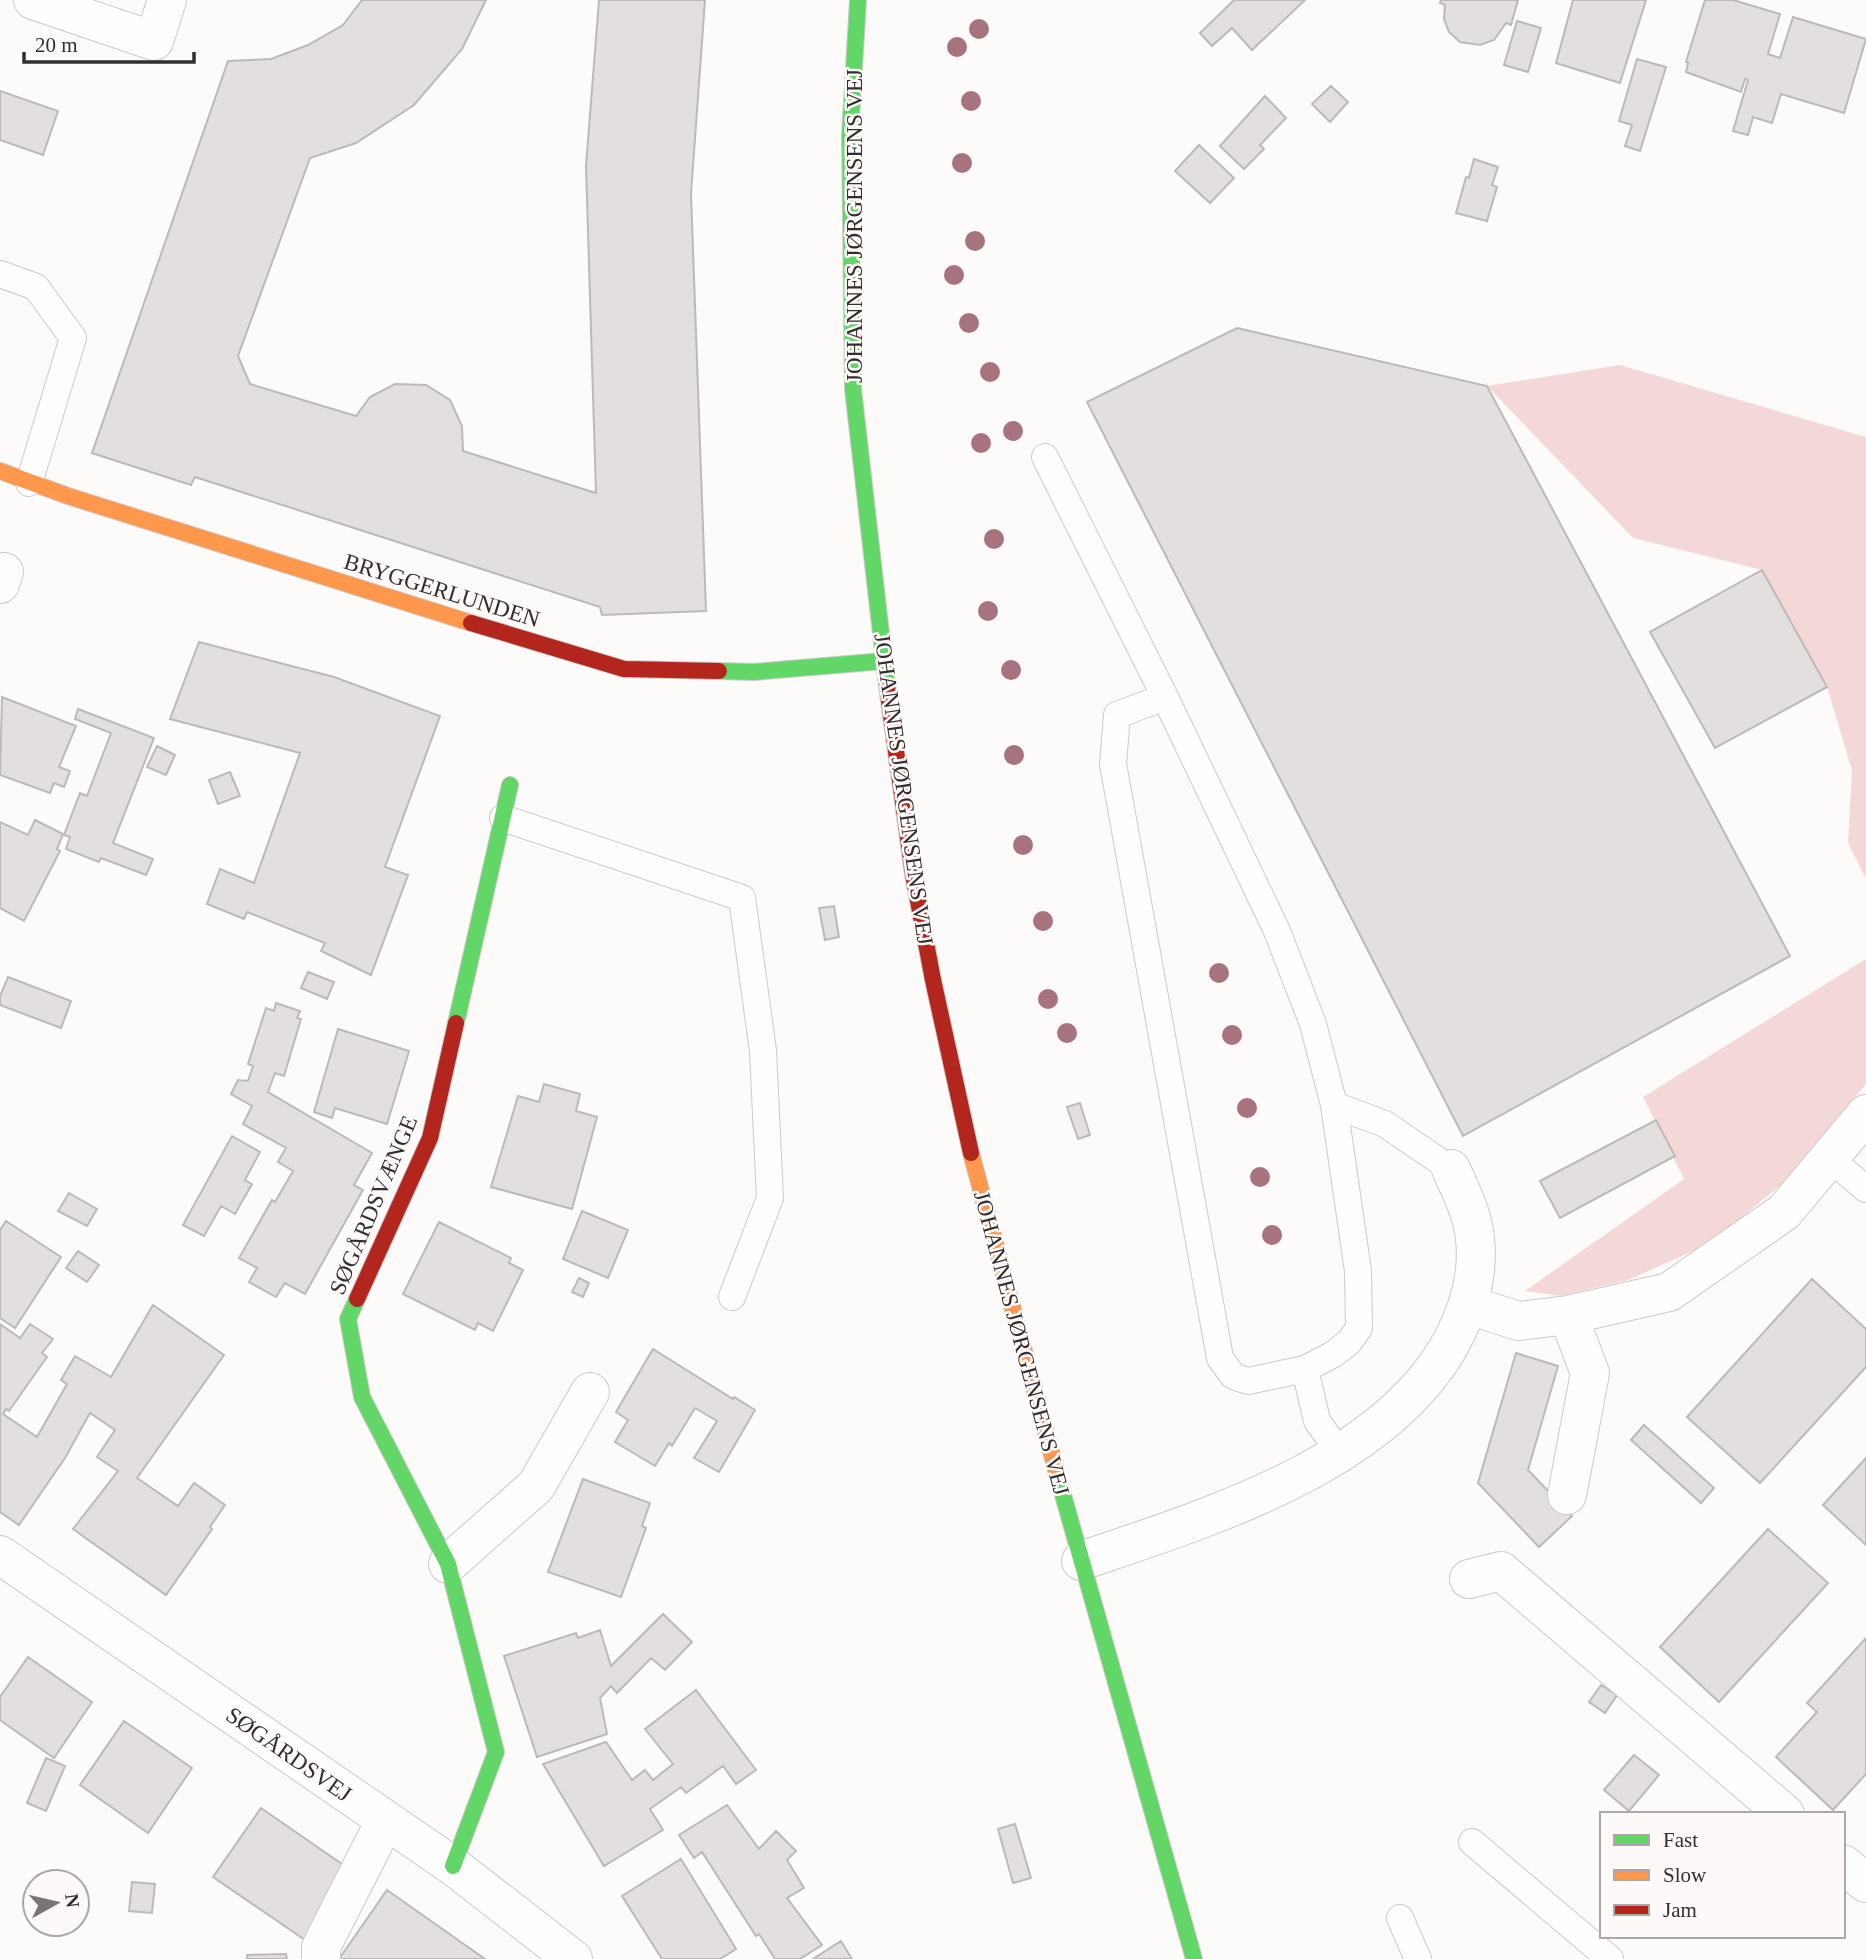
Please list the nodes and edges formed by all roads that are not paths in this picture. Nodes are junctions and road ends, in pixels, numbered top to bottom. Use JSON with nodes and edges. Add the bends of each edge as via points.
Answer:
{"nodes":[{"id":1,"x":33,"y":0,"type":"edge"},
{"id":2,"x":167,"y":0,"type":"edge"},
{"id":3,"x":858,"y":0,"type":"edge"},
{"id":4,"x":0,"y":274,"type":"edge"},
{"id":5,"x":1045,"y":457,"type":"dead end"},
{"id":6,"x":0,"y":471,"type":"edge"},
{"id":7,"x":29,"y":483,"type":"junction"},
{"id":8,"x":884,"y":661,"type":"junction"},
{"id":9,"x":1165,"y":696,"type":"junction"},
{"id":10,"x":510,"y":785,"type":"dead end"},
{"id":11,"x":503,"y":818,"type":"junction"},
{"id":12,"x":1334,"y":1105,"type":"junction"},
{"id":13,"x":1866,"y":1114,"type":"edge"},
{"id":14,"x":1829,"y":1158,"type":"junction"},
{"id":15,"x":1451,"y":1169,"type":"joint"},
{"id":16,"x":1866,"y":1189,"type":"edge"},
{"id":17,"x":732,"y":1297,"type":"dead end"},
{"id":18,"x":1468,"y":1305,"type":"junction"},
{"id":19,"x":1567,"y":1315,"type":"junction"},
{"id":20,"x":1305,"y":1369,"type":"junction"},
{"id":21,"x":590,"y":1392,"type":"dead end"},
{"id":22,"x":1340,"y":1453,"type":"junction"},
{"id":23,"x":1567,"y":1495,"type":"dead end"},
{"id":24,"x":0,"y":1555,"type":"edge"},
{"id":25,"x":1081,"y":1561,"type":"junction"},
{"id":26,"x":448,"y":1564,"type":"junction"},
{"id":27,"x":1469,"y":1578,"type":"dead end"},
{"id":28,"x":1783,"y":1812,"type":"edge"},
{"id":29,"x":385,"y":1821,"type":"junction"},
{"id":30,"x":1472,"y":1842,"type":"dead end"},
{"id":31,"x":453,"y":1866,"type":"junction"},
{"id":32,"x":1845,"y":1866,"type":"edge"},
{"id":33,"x":1866,"y":1883,"type":"edge"},
{"id":34,"x":1400,"y":1918,"type":"dead end"},
{"id":35,"x":321,"y":1959,"type":"edge"},
{"id":36,"x":573,"y":1959,"type":"edge"},
{"id":37,"x":1194,"y":1959,"type":"edge"},
{"id":38,"x":1418,"y":1959,"type":"edge"},
{"id":39,"x":1610,"y":1959,"type":"edge"}],
"edges":[{"from":1,"to":2,"type":"street","via":[[154,41]]},
{"from":3,"to":8,"type":"street","name":"JOHANNES JØRGENSENS VEJ","via":[[850,135],[853,389]]},
{"from":4,"to":7,"type":"lane","via":[[36,287],[73,338]]},
{"from":5,"to":9,"type":"lane"},
{"from":6,"to":7,"type":"street","name":"BRYGGERLUNDEN"},
{"from":7,"to":8,"type":"street","name":"BRYGGERLUNDEN","via":[[624,669],[754,672]]},
{"from":8,"to":25,"type":"street","name":"JOHANNES JØRGENSENS VEJ","via":[[913,874],[951,1064]]},
{"from":9,"to":12,"type":"lane","via":[[1277,931],[1313,1024]]},
{"from":9,"to":20,"type":"lane","via":[[1117,715],[1113,764],[1220,1357],[1233,1376],[1248,1381]]},
{"from":10,"to":11,"type":"street","name":"SØGÅRDSVÆNGE"},
{"from":11,"to":17,"type":"lane","via":[[742,898],[763,1051],[771,1198]]},
{"from":11,"to":26,"type":"street","name":"SØGÅRDSVÆNGE","via":[[430,1138],[348,1319],[362,1397]]},
{"from":12,"to":15,"type":"lane","via":[[1385,1124]]},
{"from":12,"to":20,"type":"lane","via":[[1358,1271],[1359,1328],[1334,1354]]},
{"from":13,"to":14,"type":"street"},
{"from":14,"to":16,"type":"lane"},
{"from":14,"to":19,"type":"street","via":[[1784,1212],[1670,1292]]},
{"from":15,"to":18,"type":"street","via":[[1470,1212],[1475,1237],[1476,1265]]},
{"from":18,"to":19,"type":"street","via":[[1519,1321]]},
{"from":18,"to":22,"type":"street","via":[[1445,1354],[1421,1388]]},
{"from":19,"to":23,"type":"street","via":[[1590,1373]]},
{"from":20,"to":22,"type":"lane","via":[[1317,1422]]},
{"from":21,"to":26,"type":"street","via":[[536,1486]]},
{"from":22,"to":25,"type":"street","via":[[1182,1527]]},
{"from":24,"to":29,"type":"street","name":"SØGÅRDSVEJ"},
{"from":25,"to":37,"type":"street","name":"JOHANNES JØRGENSENS VEJ"},
{"from":26,"to":31,"type":"street","name":"SØGÅRDSVÆNGE","via":[[496,1752]]},
{"from":27,"to":28,"type":"street","via":[[1501,1571]]},
{"from":29,"to":31,"type":"street","name":"SØGÅRDSVEJ"},
{"from":29,"to":35,"type":"street","via":[[321,1947]]},
{"from":30,"to":39,"type":"lane"},
{"from":31,"to":36,"type":"street","name":"SØGÅRDSVEJ"},
{"from":32,"to":33,"type":"street"},
{"from":34,"to":38,"type":"lane"}]}
